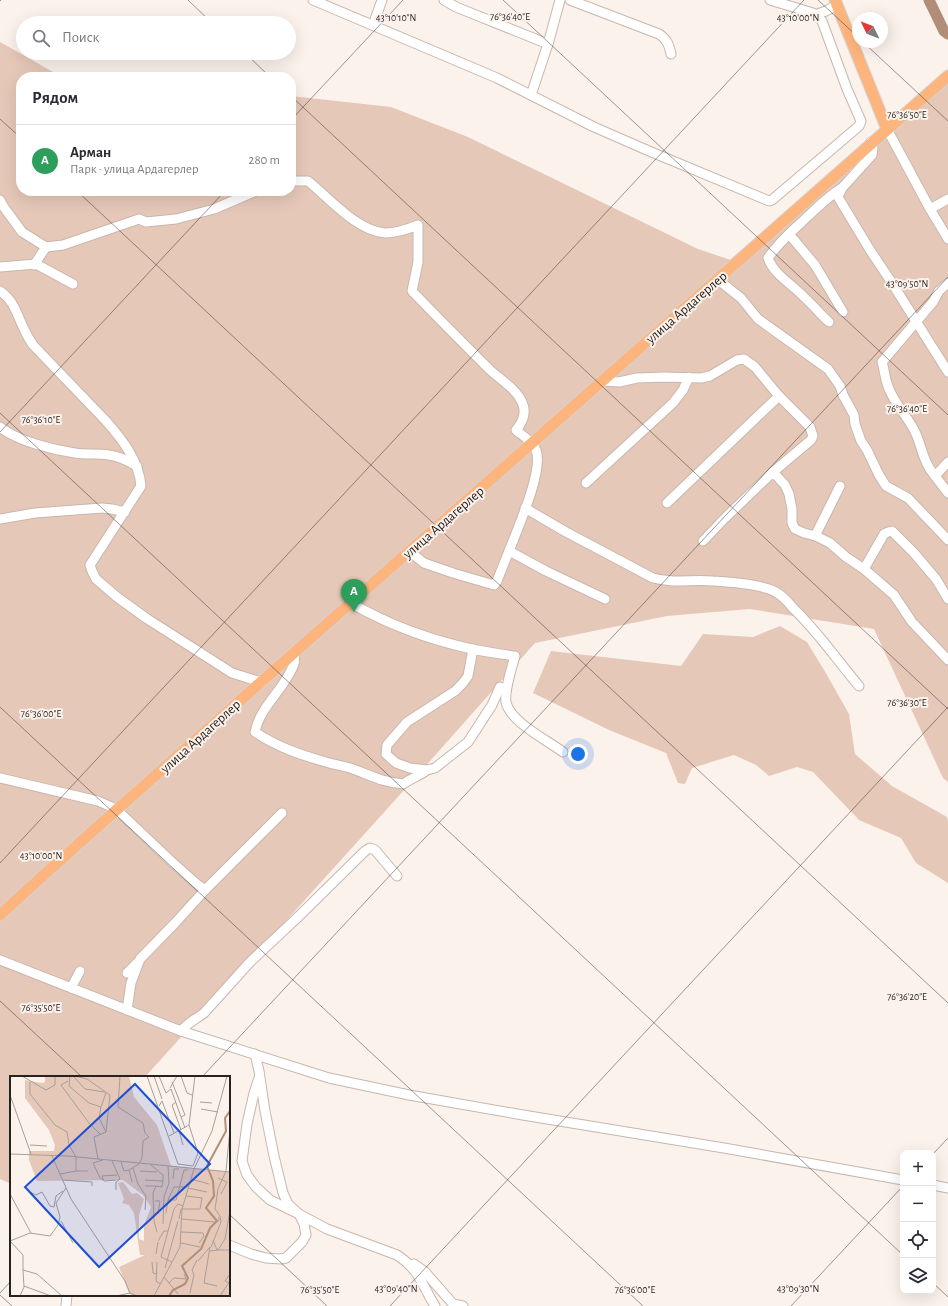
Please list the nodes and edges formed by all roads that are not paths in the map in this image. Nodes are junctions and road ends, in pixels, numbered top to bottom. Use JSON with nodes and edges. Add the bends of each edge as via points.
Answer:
{"nodes":[{"id":1,"x":313,"y":0,"type":"edge"},
{"id":2,"x":382,"y":0,"type":"edge"},
{"id":3,"x":444,"y":0,"type":"edge"},
{"id":4,"x":560,"y":0,"type":"edge"},
{"id":5,"x":570,"y":0,"type":"edge"},
{"id":6,"x":770,"y":0,"type":"edge"},
{"id":7,"x":836,"y":3,"type":"edge"},
{"id":8,"x":815,"y":15,"type":"junction"},
{"id":9,"x":373,"y":25,"type":"junction"},
{"id":10,"x":548,"y":44,"type":"junction"},
{"id":11,"x":671,"y":54,"type":"dead end"},
{"id":12,"x":948,"y":76,"type":"edge"},
{"id":13,"x":530,"y":95,"type":"junction"},
{"id":14,"x":887,"y":129,"type":"junction"},
{"id":15,"x":872,"y":142,"type":"junction"},
{"id":16,"x":296,"y":181,"type":"edge"},
{"id":17,"x":842,"y":188,"type":"junction"},
{"id":18,"x":244,"y":196,"type":"edge"},
{"id":19,"x":948,"y":199,"type":"edge"},
{"id":20,"x":0,"y":200,"type":"edge"},
{"id":21,"x":930,"y":209,"type":"junction"},
{"id":22,"x":789,"y":234,"type":"junction"},
{"id":23,"x":948,"y":239,"type":"edge"},
{"id":24,"x":46,"y":247,"type":"junction"},
{"id":25,"x":34,"y":265,"type":"junction"},
{"id":26,"x":0,"y":267,"type":"edge"},
{"id":27,"x":717,"y":279,"type":"junction"},
{"id":28,"x":948,"y":283,"type":"edge"},
{"id":29,"x":73,"y":284,"type":"dead end"},
{"id":30,"x":0,"y":291,"type":"edge"},
{"id":31,"x":844,"y":312,"type":"dead end"},
{"id":32,"x":917,"y":321,"type":"junction"},
{"id":33,"x":829,"y":322,"type":"dead end"},
{"id":34,"x":882,"y":362,"type":"junction"},
{"id":35,"x":877,"y":372,"type":"dead end"},
{"id":36,"x":948,"y":372,"type":"edge"},
{"id":37,"x":689,"y":377,"type":"junction"},
{"id":38,"x":602,"y":381,"type":"junction"},
{"id":39,"x":779,"y":396,"type":"junction"},
{"id":40,"x":0,"y":427,"type":"edge"},
{"id":41,"x":532,"y":443,"type":"junction"},
{"id":42,"x":948,"y":462,"type":"edge"},
{"id":43,"x":137,"y":466,"type":"junction"},
{"id":44,"x":773,"y":472,"type":"junction"},
{"id":45,"x":935,"y":476,"type":"junction"},
{"id":46,"x":586,"y":483,"type":"dead end"},
{"id":47,"x":840,"y":486,"type":"dead end"},
{"id":48,"x":948,"y":493,"type":"edge"},
{"id":49,"x":667,"y":503,"type":"dead end"},
{"id":50,"x":525,"y":508,"type":"junction"},
{"id":51,"x":125,"y":512,"type":"junction"},
{"id":52,"x":0,"y":519,"type":"edge"},
{"id":53,"x":815,"y":536,"type":"junction"},
{"id":54,"x":948,"y":540,"type":"edge"},
{"id":55,"x":704,"y":541,"type":"dead end"},
{"id":56,"x":409,"y":551,"type":"junction"},
{"id":57,"x":509,"y":551,"type":"junction"},
{"id":58,"x":864,"y":569,"type":"junction"},
{"id":59,"x":605,"y":599,"type":"dead end"},
{"id":60,"x":948,"y":599,"type":"edge"},
{"id":61,"x":351,"y":603,"type":"junction"},
{"id":62,"x":473,"y":649,"type":"junction"},
{"id":63,"x":294,"y":652,"type":"junction"},
{"id":64,"x":948,"y":660,"type":"edge"},
{"id":65,"x":261,"y":682,"type":"junction"},
{"id":66,"x":859,"y":686,"type":"dead end"},
{"id":67,"x":500,"y":687,"type":"dead end"},
{"id":68,"x":563,"y":752,"type":"dead end"},
{"id":69,"x":427,"y":770,"type":"junction"},
{"id":70,"x":0,"y":778,"type":"edge"},
{"id":71,"x":116,"y":809,"type":"junction"},
{"id":72,"x":282,"y":813,"type":"dead end"},
{"id":73,"x":397,"y":876,"type":"dead end"},
{"id":74,"x":205,"y":890,"type":"junction"},
{"id":75,"x":0,"y":915,"type":"edge"},
{"id":76,"x":140,"y":959,"type":"junction"},
{"id":77,"x":0,"y":960,"type":"edge"},
{"id":78,"x":80,"y":971,"type":"dead end"},
{"id":79,"x":127,"y":973,"type":"dead end"},
{"id":80,"x":71,"y":988,"type":"junction"},
{"id":81,"x":127,"y":1010,"type":"junction"},
{"id":82,"x":181,"y":1031,"type":"junction"},
{"id":83,"x":255,"y":1054,"type":"junction"},
{"id":84,"x":260,"y":1076,"type":"junction"},
{"id":85,"x":900,"y":1179,"type":"edge"},
{"id":86,"x":936,"y":1186,"type":"edge"},
{"id":87,"x":948,"y":1188,"type":"edge"},
{"id":88,"x":299,"y":1214,"type":"junction"},
{"id":89,"x":230,"y":1245,"type":"edge"},
{"id":90,"x":405,"y":1260,"type":"junction"},
{"id":91,"x":67,"y":1296,"type":"edge"},
{"id":92,"x":66,"y":1306,"type":"edge"},
{"id":93,"x":435,"y":1306,"type":"edge"},
{"id":94,"x":463,"y":1306,"type":"edge"}],
"edges":[{"from":1,"to":9,"type":"street"},
{"from":2,"to":9,"type":"street"},
{"from":3,"to":10,"type":"street"},
{"from":4,"to":10,"type":"street"},
{"from":5,"to":11,"type":"street","via":[[659,34],[670,46]]},
{"from":6,"to":8,"type":"street"},
{"from":7,"to":8,"type":"street"},
{"from":7,"to":14,"type":"main road"},
{"from":8,"to":13,"type":"street","via":[[822,21],[861,121],[859,126],[769,201],[594,127]]},
{"from":9,"to":13,"type":"street","via":[[497,78]]},
{"from":10,"to":13,"type":"street"},
{"from":12,"to":14,"type":"main road","name":"улица Ардагерлер"},
{"from":14,"to":15,"type":"main road","name":"улица Ардагерлер"},
{"from":14,"to":21,"type":"street"},
{"from":15,"to":17,"type":"street","via":[[872,155]]},
{"from":15,"to":27,"type":"main road","name":"улица Ардагерлер"},
{"from":16,"to":41,"type":"street","via":[[308,181],[339,209],[370,229],[384,233],[418,225],[418,262],[412,291],[517,394],[525,410],[524,418],[516,430]]},
{"from":17,"to":22,"type":"street","via":[[833,193]]},
{"from":17,"to":32,"type":"street","via":[[838,197]]},
{"from":18,"to":24,"type":"street","via":[[214,209],[176,219],[146,222],[139,219],[64,245]]},
{"from":19,"to":21,"type":"street"},
{"from":20,"to":24,"type":"street","via":[[22,232]]},
{"from":21,"to":23,"type":"street"},
{"from":22,"to":31,"type":"street","via":[[814,265]]},
{"from":22,"to":33,"type":"street","via":[[768,258],[771,266]]},
{"from":24,"to":25,"type":"street"},
{"from":25,"to":26,"type":"street"},
{"from":25,"to":29,"type":"street"},
{"from":27,"to":38,"type":"main road","name":"улица Ардагерлер"},
{"from":27,"to":54,"type":"street","via":[[741,298],[758,319],[828,369],[840,386],[854,415],[861,441],[886,486],[908,498]]},
{"from":28,"to":32,"type":"street"},
{"from":30,"to":43,"type":"street","via":[[13,303],[33,345],[117,433]]},
{"from":32,"to":34,"type":"street"},
{"from":32,"to":36,"type":"street"},
{"from":34,"to":35,"type":"street"},
{"from":34,"to":45,"type":"street","via":[[889,391],[916,434],[922,454]]},
{"from":37,"to":38,"type":"street"},
{"from":37,"to":39,"type":"street","via":[[710,376],[737,360],[744,359]]},
{"from":37,"to":46,"type":"street","via":[[673,403]]},
{"from":38,"to":41,"type":"main road","name":"улица Ардагерлер"},
{"from":39,"to":44,"type":"street","via":[[810,427],[813,436]]},
{"from":39,"to":49,"type":"street"},
{"from":40,"to":43,"type":"street","via":[[25,440],[50,448],[76,453],[108,454]]},
{"from":41,"to":50,"type":"street","via":[[538,463]]},
{"from":41,"to":56,"type":"main road","name":"улица Ардагерлер"},
{"from":42,"to":45,"type":"street"},
{"from":43,"to":51,"type":"street","via":[[141,486]]},
{"from":44,"to":53,"type":"street","via":[[785,485],[789,494],[795,529]]},
{"from":44,"to":55,"type":"street"},
{"from":45,"to":48,"type":"street"},
{"from":47,"to":53,"type":"street"},
{"from":50,"to":57,"type":"street"},
{"from":50,"to":66,"type":"street","via":[[653,578],[675,582],[713,580],[755,585],[778,594],[805,620]]},
{"from":51,"to":52,"type":"street","via":[[102,508],[35,513]]},
{"from":51,"to":65,"type":"street","via":[[90,565],[96,580],[128,605],[232,674]]},
{"from":53,"to":58,"type":"street","via":[[830,543]]},
{"from":56,"to":57,"type":"street","via":[[424,563],[494,585]]},
{"from":56,"to":61,"type":"main road","name":"улица Ардагерлер"},
{"from":57,"to":59,"type":"street"},
{"from":58,"to":60,"type":"street","via":[[884,534],[892,531],[936,579]]},
{"from":58,"to":64,"type":"street","via":[[894,596],[912,622]]},
{"from":61,"to":62,"type":"street","via":[[400,627]]},
{"from":61,"to":63,"type":"main road","name":"улица Ардагерлер"},
{"from":62,"to":68,"type":"street","via":[[515,656],[508,679],[506,701],[514,717]]},
{"from":62,"to":69,"type":"street","via":[[468,676],[455,692],[407,722],[387,745],[386,754],[396,763]]},
{"from":63,"to":65,"type":"main road","name":"улица Ардагерлер"},
{"from":63,"to":69,"type":"street","via":[[294,663],[286,681],[266,708],[255,732],[291,751],[353,768],[390,783],[403,784]]},
{"from":65,"to":71,"type":"main road","name":"улица Ардагерлер"},
{"from":67,"to":69,"type":"street","via":[[492,705],[468,742],[435,768]]},
{"from":70,"to":71,"type":"street","via":[[98,801]]},
{"from":71,"to":74,"type":"street"},
{"from":71,"to":75,"type":"main road","name":"улица Ардагерлер"},
{"from":72,"to":74,"type":"street"},
{"from":73,"to":82,"type":"street","via":[[375,850],[365,850],[250,962],[204,1013]]},
{"from":74,"to":76,"type":"street"},
{"from":76,"to":79,"type":"street"},
{"from":76,"to":81,"type":"street","via":[[131,983]]},
{"from":77,"to":80,"type":"street"},
{"from":78,"to":80,"type":"street"},
{"from":80,"to":81,"type":"street"},
{"from":81,"to":82,"type":"street"},
{"from":82,"to":83,"type":"street"},
{"from":83,"to":84,"type":"street"},
{"from":83,"to":85,"type":"street","via":[[329,1078],[409,1095]]},
{"from":84,"to":88,"type":"street","via":[[267,1124],[283,1193],[288,1204]]},
{"from":84,"to":88,"type":"street","via":[[247,1124],[242,1161],[247,1175],[270,1200]]},
{"from":86,"to":87,"type":"street"},
{"from":88,"to":89,"type":"street","via":[[306,1235],[286,1258],[274,1260]]},
{"from":88,"to":90,"type":"street","via":[[327,1229]]},
{"from":90,"to":93,"type":"street","via":[[421,1279]]},
{"from":90,"to":94,"type":"street","via":[[424,1272],[453,1304]]},
{"from":91,"to":92,"type":"street"}]}
